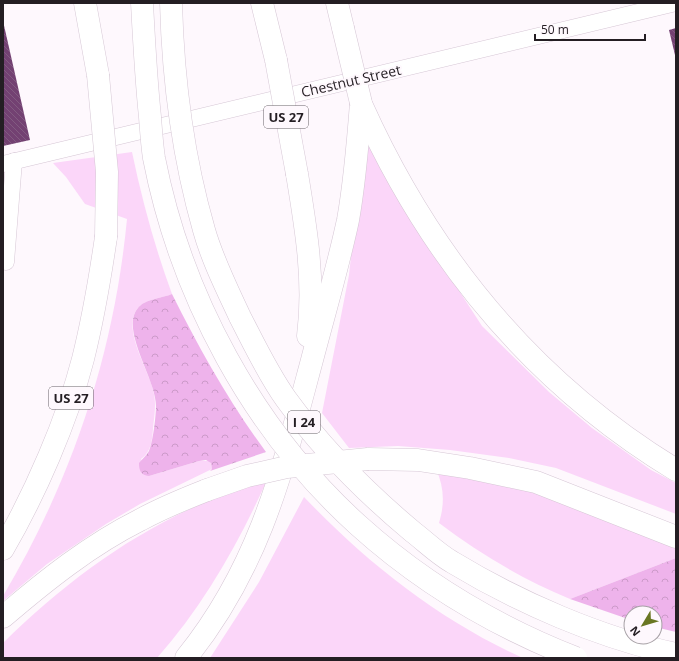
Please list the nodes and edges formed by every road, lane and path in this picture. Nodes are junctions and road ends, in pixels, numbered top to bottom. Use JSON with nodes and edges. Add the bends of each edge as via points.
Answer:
{"nodes":[{"id":1,"x":85,"y":3,"type":"edge"},
{"id":2,"x":142,"y":3,"type":"edge"},
{"id":3,"x":171,"y":3,"type":"edge"},
{"id":4,"x":262,"y":3,"type":"edge"},
{"id":5,"x":337,"y":3,"type":"edge"},
{"id":6,"x":676,"y":3,"type":"edge"},
{"id":7,"x":361,"y":103,"type":"junction"},
{"id":8,"x":9,"y":163,"type":"edge"},
{"id":9,"x":6,"y":262,"type":"dead end"},
{"id":10,"x":301,"y":401,"type":"junction"},
{"id":11,"x":676,"y":470,"type":"edge"},
{"id":12,"x":676,"y":537,"type":"edge"},
{"id":13,"x":3,"y":550,"type":"edge"},
{"id":14,"x":3,"y":617,"type":"edge"},
{"id":15,"x":676,"y":654,"type":"edge"},
{"id":16,"x":186,"y":658,"type":"edge"},
{"id":17,"x":576,"y":658,"type":"edge"}],
"edges":[{"from":1,"to":13,"type":"highway","number":"US 27","bridge":true,"via":[[98,75],[106,172],[106,237],[94,311],[75,387],[43,470]]},
{"from":2,"to":17,"type":"highway","number":"I 24","bridge":true,"via":[[154,157],[174,236],[201,306],[229,363],[275,432],[315,482],[352,520],[416,572],[494,621]]},
{"from":3,"to":15,"type":"highway","number":"I 24","bridge":true,"via":[[178,92],[189,169],[204,232],[230,296],[285,398],[345,472],[450,562],[522,600],[582,625],[653,649]]},
{"from":4,"to":10,"type":"highway","number":"US 27","bridge":true,"via":[[276,60],[311,266],[311,316]]},
{"from":5,"to":7,"type":"highway","bridge":true},
{"from":6,"to":8,"type":"street","name":"Chestnut Street"},
{"from":7,"to":10,"type":"highway","via":[[358,149],[348,218]]},
{"from":7,"to":11,"type":"highway","via":[[383,151],[416,210],[437,244],[486,308],[513,338],[570,392],[632,441]]},
{"from":8,"to":9,"type":"street"},
{"from":10,"to":16,"type":"highway","number":"US 27","via":[[278,484],[253,551],[234,588]]},
{"from":12,"to":14,"type":"highway","bridge":true,"via":[[536,482],[470,468],[425,462],[368,459],[287,467],[247,476],[207,490],[138,520],[66,566]]}]}
